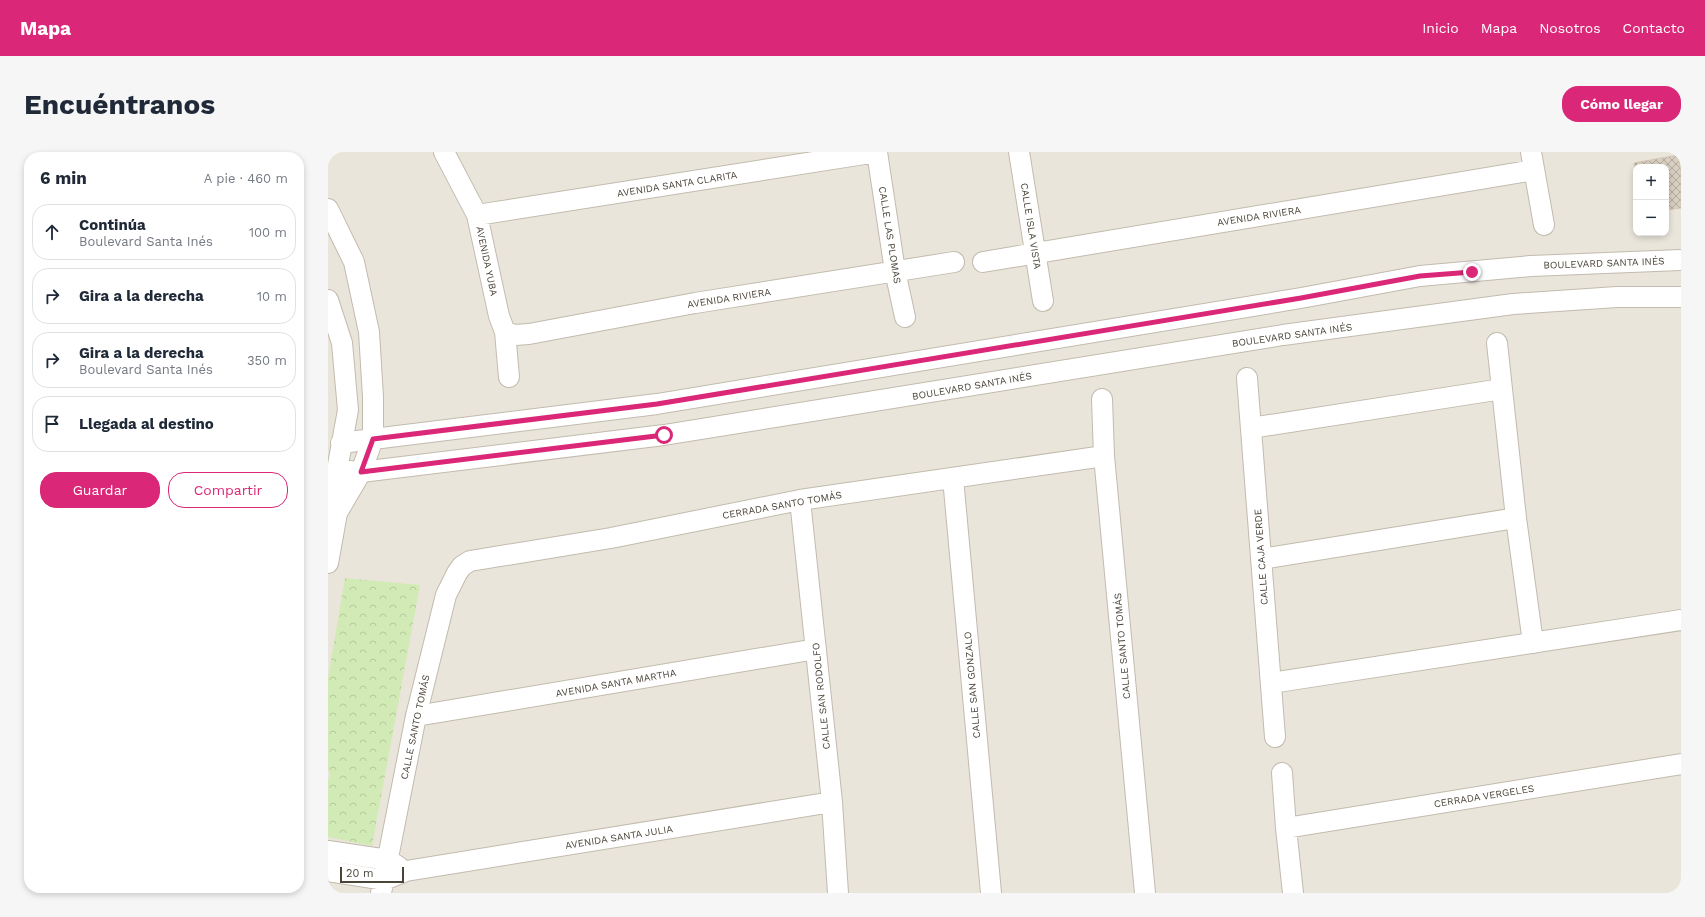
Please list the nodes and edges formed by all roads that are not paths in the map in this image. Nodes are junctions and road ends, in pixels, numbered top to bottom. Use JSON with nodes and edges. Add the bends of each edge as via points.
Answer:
{"nodes":[{"id":1,"x":444,"y":152,"type":"edge"},
{"id":2,"x":877,"y":152,"type":"edge"},
{"id":3,"x":1019,"y":152,"type":"edge"},
{"id":4,"x":1533,"y":161,"type":"edge"},
{"id":5,"x":328,"y":209,"type":"edge"},
{"id":6,"x":477,"y":215,"type":"junction"},
{"id":7,"x":1544,"y":225,"type":"dead end"},
{"id":8,"x":1035,"y":253,"type":"junction"},
{"id":9,"x":1681,"y":260,"type":"edge"},
{"id":10,"x":954,"y":262,"type":"dead end"},
{"id":11,"x":983,"y":262,"type":"dead end"},
{"id":12,"x":896,"y":271,"type":"junction"},
{"id":13,"x":1681,"y":297,"type":"edge"},
{"id":14,"x":328,"y":300,"type":"edge"},
{"id":15,"x":1043,"y":301,"type":"dead end"},
{"id":16,"x":905,"y":317,"type":"dead end"},
{"id":17,"x":506,"y":332,"type":"junction"},
{"id":18,"x":1496,"y":343,"type":"dead end"},
{"id":19,"x":509,"y":377,"type":"dead end"},
{"id":20,"x":1247,"y":378,"type":"dead end"},
{"id":21,"x":1502,"y":389,"type":"junction"},
{"id":22,"x":1102,"y":399,"type":"dead end"},
{"id":23,"x":1251,"y":428,"type":"junction"},
{"id":24,"x":373,"y":439,"type":"junction"},
{"id":25,"x":341,"y":443,"type":"junction"},
{"id":26,"x":1104,"y":456,"type":"junction"},
{"id":27,"x":337,"y":470,"type":"junction"},
{"id":28,"x":361,"y":472,"type":"junction"},
{"id":29,"x":953,"y":478,"type":"junction"},
{"id":30,"x":800,"y":500,"type":"junction"},
{"id":31,"x":337,"y":513,"type":"junction"},
{"id":32,"x":1516,"y":518,"type":"junction"},
{"id":33,"x":1261,"y":559,"type":"junction"},
{"id":34,"x":328,"y":563,"type":"edge"},
{"id":35,"x":462,"y":566,"type":"joint"},
{"id":36,"x":1681,"y":620,"type":"edge"},
{"id":37,"x":1533,"y":643,"type":"junction"},
{"id":38,"x":816,"y":649,"type":"junction"},
{"id":39,"x":1271,"y":683,"type":"junction"},
{"id":40,"x":416,"y":716,"type":"junction"},
{"id":41,"x":1275,"y":737,"type":"dead end"},
{"id":42,"x":1681,"y":764,"type":"edge"},
{"id":43,"x":1282,"y":773,"type":"dead end"},
{"id":44,"x":832,"y":802,"type":"junction"},
{"id":45,"x":1286,"y":828,"type":"junction"},
{"id":46,"x":328,"y":851,"type":"edge"},
{"id":47,"x":388,"y":860,"type":"junction"},
{"id":48,"x":328,"y":871,"type":"edge"},
{"id":49,"x":406,"y":871,"type":"junction"},
{"id":50,"x":383,"y":886,"type":"edge"},
{"id":51,"x":838,"y":893,"type":"edge"},
{"id":52,"x":991,"y":893,"type":"edge"},
{"id":53,"x":1145,"y":893,"type":"edge"},
{"id":54,"x":1293,"y":893,"type":"edge"}],
"edges":[{"from":1,"to":6,"type":"street","name":"AVENIDA YUBA"},
{"from":2,"to":6,"type":"street","name":"AVENIDA SANTA CLARITA"},
{"from":2,"to":12,"type":"street","name":"CALLE LAS PLOMAS"},
{"from":3,"to":8,"type":"street","name":"CALLE ISLA VISTA"},
{"from":4,"to":7,"type":"street"},
{"from":4,"to":8,"type":"street","name":"AVENIDA RIVIERA"},
{"from":5,"to":24,"type":"street","via":[[354,262],[369,332]]},
{"from":6,"to":17,"type":"street","name":"AVENIDA YUBA","via":[[499,316]]},
{"from":8,"to":11,"type":"street","name":"AVENIDA RIVIERA"},
{"from":8,"to":15,"type":"street","name":"CALLE ISLA VISTA"},
{"from":9,"to":24,"type":"street","name":"BOULEVARD SANTA INÉS","via":[[1531,266],[1420,276],[1293,300],[657,404]]},
{"from":10,"to":12,"type":"street","name":"AVENIDA RIVIERA"},
{"from":12,"to":16,"type":"street","name":"CALLE LAS PLOMAS"},
{"from":12,"to":17,"type":"street","name":"AVENIDA RIVIERA","via":[[695,303],[529,334],[515,335]]},
{"from":13,"to":28,"type":"street","name":"BOULEVARD SANTA INÉS","via":[[1617,297],[1513,304],[1283,335],[664,435]]},
{"from":14,"to":25,"type":"street","via":[[342,343],[348,410]]},
{"from":17,"to":19,"type":"street","name":"AVENIDA YUBA"},
{"from":18,"to":21,"type":"street"},
{"from":20,"to":23,"type":"street","name":"CALLE CAJA VERDE"},
{"from":21,"to":23,"type":"street"},
{"from":21,"to":32,"type":"street"},
{"from":22,"to":26,"type":"street","name":"CALLE SANTO TOMÁS"},
{"from":23,"to":33,"type":"street","name":"CALLE CAJA VERDE"},
{"from":24,"to":25,"type":"street","name":"BOULEVARD SANTA INÉS"},
{"from":24,"to":28,"type":"street"},
{"from":25,"to":27,"type":"street"},
{"from":26,"to":29,"type":"street","name":"CERRADA SANTO TOMÁS"},
{"from":26,"to":53,"type":"street","name":"CALLE SANTO TOMÁS"},
{"from":27,"to":28,"type":"street","name":"BOULEVARD SANTA INÉS"},
{"from":27,"to":31,"type":"street"},
{"from":28,"to":31,"type":"street"},
{"from":29,"to":30,"type":"street","name":"CERRADA SANTO TOMÁS"},
{"from":29,"to":52,"type":"street","name":"CALLE SAN GONZALO"},
{"from":30,"to":35,"type":"street","name":"CERRADA SANTO TOMÁS","via":[[611,538],[470,561]]},
{"from":30,"to":38,"type":"street","name":"CALLE SAN RODOLFO"},
{"from":31,"to":34,"type":"street"},
{"from":32,"to":33,"type":"street"},
{"from":32,"to":37,"type":"street"},
{"from":33,"to":39,"type":"street","name":"CALLE CAJA VERDE"},
{"from":35,"to":40,"type":"street","name":"CALLE SANTO TOMÁS","via":[[446,595]]},
{"from":36,"to":37,"type":"street"},
{"from":37,"to":39,"type":"street"},
{"from":38,"to":40,"type":"street","name":"AVENIDA SANTA MARTHA"},
{"from":38,"to":44,"type":"street","name":"CALLE SAN RODOLFO"},
{"from":39,"to":41,"type":"street","name":"CALLE CAJA VERDE"},
{"from":40,"to":47,"type":"street","name":"CALLE SANTO TOMÁS"},
{"from":42,"to":45,"type":"street","name":"CERRADA VERGELES"},
{"from":43,"to":45,"type":"street"},
{"from":44,"to":49,"type":"street","name":"AVENIDA SANTA JULIA"},
{"from":44,"to":51,"type":"street","name":"CALLE SAN RODOLFO"},
{"from":45,"to":54,"type":"street"},
{"from":46,"to":47,"type":"street"},
{"from":47,"to":49,"type":"street"},
{"from":47,"to":50,"type":"street","name":"CALLE SANTO TOMÁS"},
{"from":48,"to":50,"type":"street"},
{"from":49,"to":50,"type":"street","name":"AVENIDA SANTA JULIA"}]}
